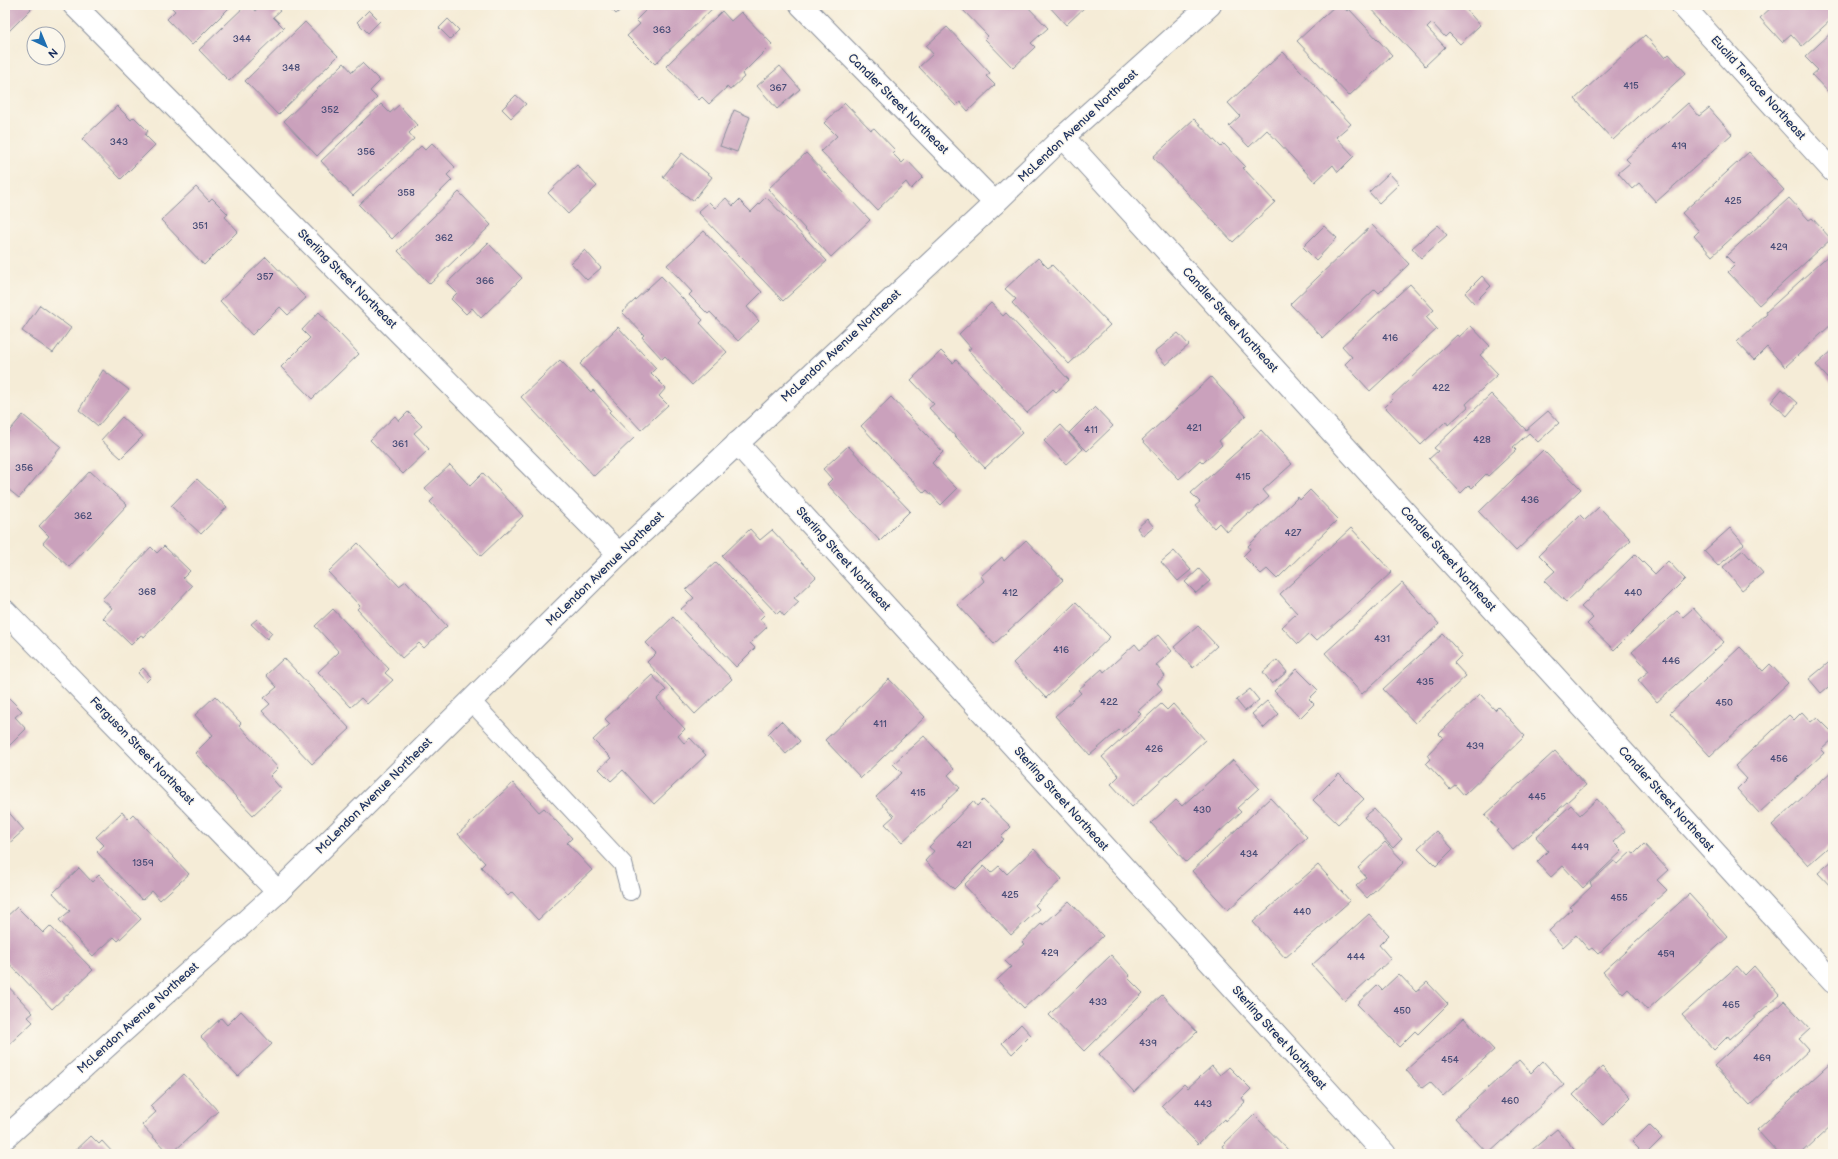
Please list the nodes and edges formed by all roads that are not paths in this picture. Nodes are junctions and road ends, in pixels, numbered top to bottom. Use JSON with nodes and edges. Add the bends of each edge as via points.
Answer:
{"nodes":[{"id":1,"x":74,"y":5,"type":"edge"},
{"id":2,"x":801,"y":5,"type":"edge"},
{"id":3,"x":1210,"y":5,"type":"edge"},
{"id":4,"x":1682,"y":5,"type":"edge"},
{"id":5,"x":1063,"y":138,"type":"junction"},
{"id":6,"x":1833,"y":171,"type":"edge"},
{"id":7,"x":995,"y":203,"type":"junction"},
{"id":8,"x":737,"y":443,"type":"junction"},
{"id":9,"x":619,"y":554,"type":"junction"},
{"id":10,"x":5,"y":611,"type":"edge"},
{"id":11,"x":471,"y":701,"type":"junction"},
{"id":12,"x":630,"y":891,"type":"dead end"},
{"id":13,"x":278,"y":892,"type":"junction"},
{"id":14,"x":1833,"y":982,"type":"edge"},
{"id":15,"x":5,"y":1138,"type":"edge"},
{"id":16,"x":1385,"y":1154,"type":"edge"}],
"edges":[{"from":1,"to":9,"type":"street","name":"Sterling Street Northeast"},
{"from":2,"to":7,"type":"street","name":"Candler Street Northeast"},
{"from":3,"to":5,"type":"street","name":"McLendon Avenue Northeast"},
{"from":4,"to":6,"type":"street","name":"Euclid Terrace Northeast"},
{"from":5,"to":7,"type":"street","name":"McLendon Avenue Northeast"},
{"from":5,"to":14,"type":"street","name":"Candler Street Northeast"},
{"from":7,"to":8,"type":"street","name":"McLendon Avenue Northeast"},
{"from":8,"to":9,"type":"street","name":"McLendon Avenue Northeast"},
{"from":8,"to":16,"type":"street","name":"Sterling Street Northeast"},
{"from":9,"to":11,"type":"street","name":"McLendon Avenue Northeast"},
{"from":10,"to":13,"type":"street","name":"Ferguson Street Northeast"},
{"from":11,"to":12,"type":"lane","via":[[623,864]]},
{"from":11,"to":13,"type":"street","name":"McLendon Avenue Northeast"},
{"from":13,"to":15,"type":"street","name":"McLendon Avenue Northeast"}]}
